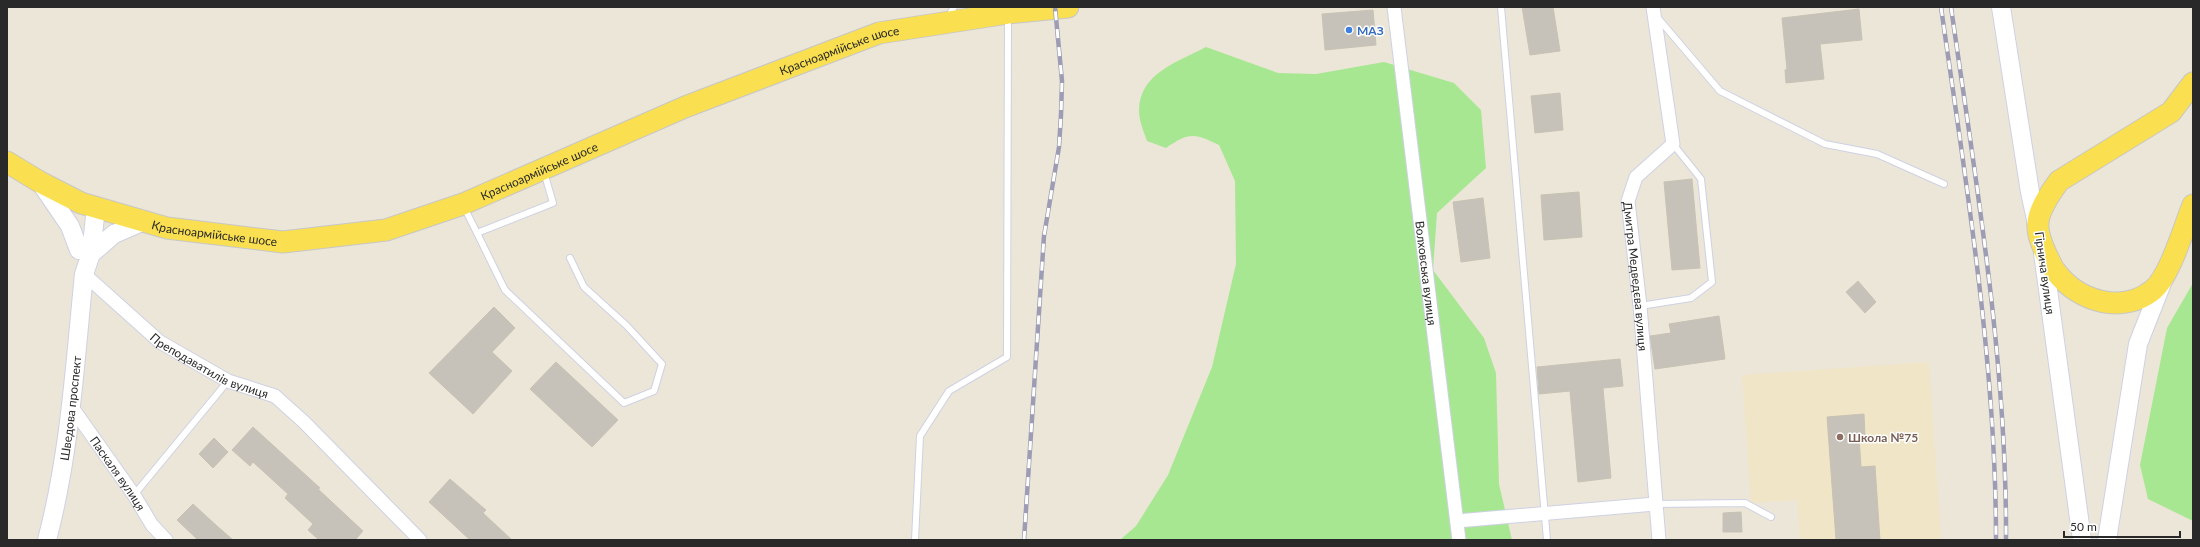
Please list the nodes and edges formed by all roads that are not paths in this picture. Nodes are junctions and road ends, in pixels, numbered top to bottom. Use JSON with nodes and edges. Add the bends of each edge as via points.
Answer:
{"nodes":[{"id":1,"x":1068,"y":7,"type":"edge"},
{"id":2,"x":1394,"y":7,"type":"edge"},
{"id":3,"x":1501,"y":7,"type":"edge"},
{"id":4,"x":2001,"y":7,"type":"edge"},
{"id":5,"x":1653,"y":10,"type":"edge"},
{"id":6,"x":1008,"y":13,"type":"junction"},
{"id":7,"x":949,"y":15,"type":"edge"},
{"id":8,"x":2193,"y":83,"type":"edge"},
{"id":9,"x":1673,"y":144,"type":"junction"},
{"id":10,"x":7,"y":162,"type":"edge"},
{"id":11,"x":543,"y":168,"type":"junction"},
{"id":12,"x":40,"y":182,"type":"junction"},
{"id":13,"x":1944,"y":184,"type":"dead end"},
{"id":14,"x":463,"y":204,"type":"junction"},
{"id":15,"x":88,"y":205,"type":"junction"},
{"id":16,"x":2193,"y":206,"type":"edge"},
{"id":17,"x":142,"y":222,"type":"junction"},
{"id":18,"x":2038,"y":224,"type":"junction"},
{"id":19,"x":477,"y":233,"type":"junction"},
{"id":20,"x":2042,"y":245,"type":"junction"},
{"id":21,"x":85,"y":252,"type":"junction"},
{"id":22,"x":570,"y":258,"type":"dead end"},
{"id":23,"x":2166,"y":272,"type":"junction"},
{"id":24,"x":84,"y":274,"type":"junction"},
{"id":25,"x":1640,"y":306,"type":"junction"},
{"id":26,"x":228,"y":381,"type":"junction"},
{"id":27,"x":71,"y":406,"type":"junction"},
{"id":28,"x":134,"y":496,"type":"junction"},
{"id":29,"x":1655,"y":504,"type":"junction"},
{"id":30,"x":1544,"y":514,"type":"junction"},
{"id":31,"x":1771,"y":517,"type":"dead end"},
{"id":32,"x":1457,"y":521,"type":"junction"},
{"id":33,"x":47,"y":540,"type":"edge"},
{"id":34,"x":166,"y":540,"type":"edge"},
{"id":35,"x":420,"y":540,"type":"edge"},
{"id":36,"x":915,"y":540,"type":"edge"},
{"id":37,"x":1459,"y":540,"type":"edge"},
{"id":38,"x":1547,"y":540,"type":"edge"},
{"id":39,"x":1659,"y":540,"type":"edge"},
{"id":40,"x":2082,"y":540,"type":"edge"},
{"id":41,"x":2107,"y":540,"type":"edge"}],
"edges":[{"from":1,"to":6,"type":"main road","name":"Красноармійське шосе"},
{"from":2,"to":32,"type":"street","name":"Волховська вулиця"},
{"from":3,"to":30,"type":"lane"},
{"from":4,"to":18,"type":"main road","name":"Гірнича вулиця","via":[[2030,192]]},
{"from":5,"to":9,"type":"street"},
{"from":5,"to":13,"type":"lane","via":[[1720,91],[1825,144],[1877,154]]},
{"from":6,"to":7,"type":"main road","name":"Красноармійське шосе"},
{"from":6,"to":36,"type":"lane","via":[[1007,357],[949,391],[920,436]]},
{"from":7,"to":11,"type":"main road","name":"Красноармійське шосе","via":[[879,33],[685,107]]},
{"from":8,"to":18,"type":"main road","via":[[2171,112],[2059,181],[2047,198]]},
{"from":9,"to":25,"type":"street","name":"Дмитра Медведєва вулиця","via":[[1636,177],[1628,201]]},
{"from":9,"to":25,"type":"lane","via":[[1700,179],[1712,282],[1691,298]]},
{"from":10,"to":12,"type":"main road","name":"Красноармійське шосе"},
{"from":11,"to":14,"type":"main road","name":"Красноармійське шосе"},
{"from":11,"to":19,"type":"lane","via":[[553,203]]},
{"from":12,"to":15,"type":"main road","name":"Красноармійське шосе"},
{"from":12,"to":21,"type":"main road"},
{"from":14,"to":17,"type":"main road","name":"Красноармійське шосе","via":[[386,230],[283,242],[167,228]]},
{"from":14,"to":19,"type":"lane"},
{"from":15,"to":17,"type":"main road","name":"Красноармійське шосе"},
{"from":15,"to":21,"type":"main road","name":"Шведова проспект"},
{"from":16,"to":23,"type":"main road"},
{"from":17,"to":21,"type":"main road","via":[[114,234]]},
{"from":18,"to":20,"type":"main road","name":"Гірнича вулиця"},
{"from":19,"to":22,"type":"lane","via":[[505,290],[624,403],[654,391],[662,364],[627,326],[584,287]]},
{"from":20,"to":23,"type":"main road","via":[[2056,272],[2084,296],[2111,304],[2133,301],[2153,290]]},
{"from":20,"to":40,"type":"main road","name":"Гірнича вулиця"},
{"from":21,"to":24,"type":"main road","name":"Шведова проспект"},
{"from":23,"to":41,"type":"main road","via":[[2138,344]]},
{"from":24,"to":26,"type":"street","name":"Преподаватилів вулиця","via":[[160,342]]},
{"from":24,"to":27,"type":"main road","name":"Шведова проспект"},
{"from":25,"to":29,"type":"street","name":"Дмитра Медведєва вулиця"},
{"from":26,"to":28,"type":"lane"},
{"from":26,"to":35,"type":"street","name":"Преподаватилів вулиця","via":[[275,396]]},
{"from":27,"to":28,"type":"street","name":"Паскаля вулиця"},
{"from":27,"to":33,"type":"main road","name":"Шведова проспект","via":[[61,477]]},
{"from":28,"to":34,"type":"street","name":"Паскаля вулиця","via":[[152,525]]},
{"from":29,"to":30,"type":"street"},
{"from":29,"to":31,"type":"lane","via":[[1745,503]]},
{"from":29,"to":39,"type":"street","name":"Дмитра Медведєва вулиця"},
{"from":30,"to":32,"type":"street"},
{"from":30,"to":38,"type":"lane"},
{"from":32,"to":37,"type":"street","name":"Волховська вулиця"}]}
